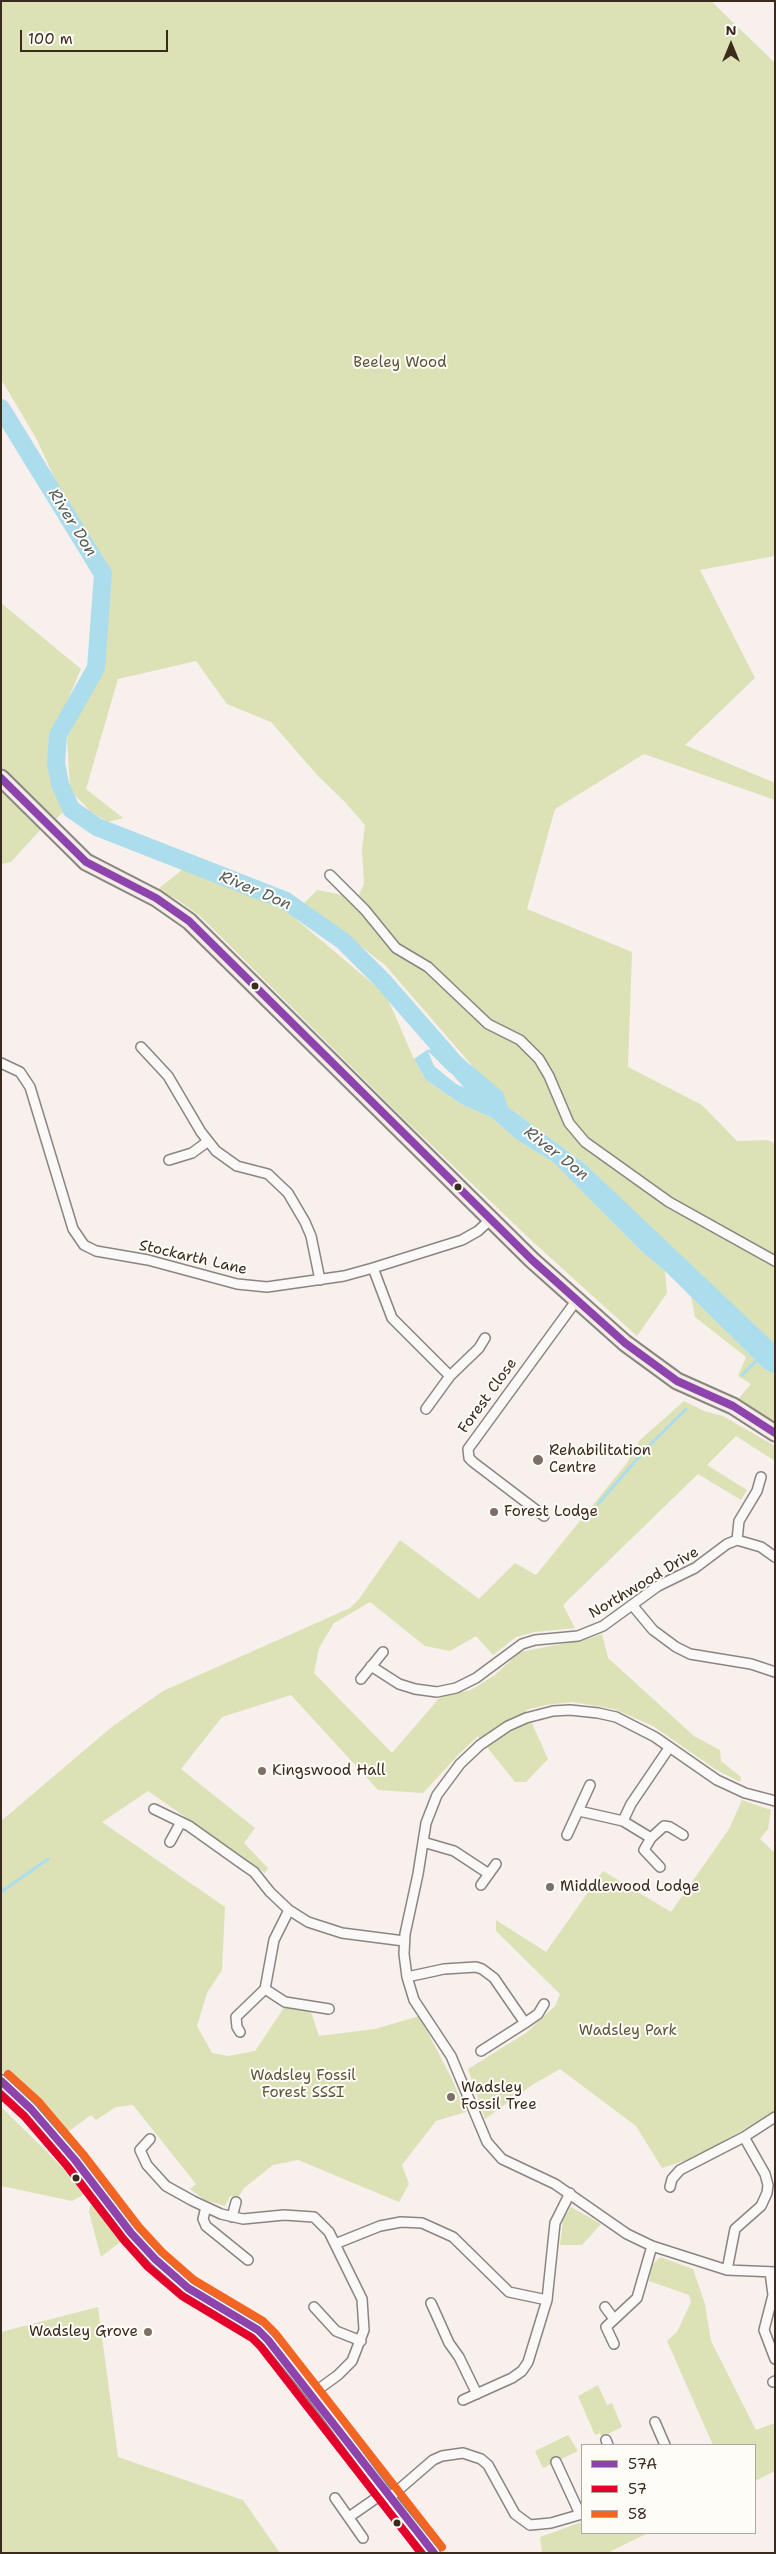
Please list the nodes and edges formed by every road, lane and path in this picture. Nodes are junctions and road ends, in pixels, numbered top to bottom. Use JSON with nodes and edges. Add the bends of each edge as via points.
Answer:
{"nodes":[{"id":1,"x":1,"y":778,"type":"edge"},
{"id":2,"x":330,"y":875,"type":"dead end"},
{"id":3,"x":142,"y":1047,"type":"dead end"},
{"id":4,"x":1,"y":1063,"type":"edge"},
{"id":5,"x":207,"y":1142,"type":"junction"},
{"id":6,"x":169,"y":1160,"type":"dead end"},
{"id":7,"x":492,"y":1219,"type":"junction"},
{"id":8,"x":775,"y":1261,"type":"edge"},
{"id":9,"x":373,"y":1268,"type":"junction"},
{"id":10,"x":320,"y":1280,"type":"junction"},
{"id":11,"x":576,"y":1300,"type":"junction"},
{"id":12,"x":485,"y":1338,"type":"dead end"},
{"id":13,"x":450,"y":1376,"type":"junction"},
{"id":14,"x":426,"y":1409,"type":"dead end"},
{"id":15,"x":775,"y":1433,"type":"edge"},
{"id":16,"x":761,"y":1477,"type":"dead end"},
{"id":17,"x":544,"y":1516,"type":"dead end"},
{"id":18,"x":737,"y":1540,"type":"junction"},
{"id":19,"x":775,"y":1557,"type":"edge"},
{"id":20,"x":633,"y":1606,"type":"junction"},
{"id":21,"x":382,"y":1652,"type":"dead end"},
{"id":22,"x":371,"y":1666,"type":"junction"},
{"id":23,"x":775,"y":1672,"type":"edge"},
{"id":24,"x":361,"y":1679,"type":"dead end"},
{"id":25,"x":669,"y":1748,"type":"junction"},
{"id":26,"x":590,"y":1785,"type":"dead end"},
{"id":27,"x":775,"y":1801,"type":"edge"},
{"id":28,"x":154,"y":1809,"type":"dead end"},
{"id":29,"x":579,"y":1810,"type":"junction"},
{"id":30,"x":623,"y":1821,"type":"junction"},
{"id":31,"x":181,"y":1822,"type":"junction"},
{"id":32,"x":567,"y":1835,"type":"dead end"},
{"id":33,"x":684,"y":1835,"type":"dead end"},
{"id":34,"x":651,"y":1838,"type":"junction"},
{"id":35,"x":170,"y":1842,"type":"dead end"},
{"id":36,"x":423,"y":1842,"type":"junction"},
{"id":37,"x":496,"y":1864,"type":"dead end"},
{"id":38,"x":660,"y":1867,"type":"dead end"},
{"id":39,"x":489,"y":1874,"type":"junction"},
{"id":40,"x":481,"y":1885,"type":"dead end"},
{"id":41,"x":290,"y":1910,"type":"junction"},
{"id":42,"x":404,"y":1941,"type":"junction"},
{"id":43,"x":407,"y":1977,"type":"junction"},
{"id":44,"x":265,"y":1989,"type":"junction"},
{"id":45,"x":544,"y":2004,"type":"dead end"},
{"id":46,"x":329,"y":2009,"type":"dead end"},
{"id":47,"x":525,"y":2023,"type":"junction"},
{"id":48,"x":240,"y":2032,"type":"dead end"},
{"id":49,"x":481,"y":2050,"type":"dead end"},
{"id":50,"x":1,"y":2081,"type":"edge"},
{"id":51,"x":775,"y":2117,"type":"edge"},
{"id":52,"x":744,"y":2137,"type":"junction"},
{"id":53,"x":150,"y":2138,"type":"dead end"},
{"id":54,"x":670,"y":2186,"type":"dead end"},
{"id":55,"x":570,"y":2193,"type":"junction"},
{"id":56,"x":236,"y":2202,"type":"dead end"},
{"id":57,"x":206,"y":2207,"type":"junction"},
{"id":58,"x":232,"y":2217,"type":"junction"},
{"id":59,"x":335,"y":2244,"type":"junction"},
{"id":60,"x":652,"y":2246,"type":"junction"},
{"id":61,"x":248,"y":2260,"type":"dead end"},
{"id":62,"x":727,"y":2270,"type":"junction"},
{"id":63,"x":772,"y":2272,"type":"edge"},
{"id":64,"x":547,"y":2300,"type":"junction"},
{"id":65,"x":431,"y":2304,"type":"dead end"},
{"id":66,"x":314,"y":2307,"type":"dead end"},
{"id":67,"x":604,"y":2307,"type":"dead end"},
{"id":68,"x":614,"y":2319,"type":"junction"},
{"id":69,"x":361,"y":2341,"type":"junction"},
{"id":70,"x":614,"y":2344,"type":"dead end"},
{"id":71,"x":775,"y":2359,"type":"edge"},
{"id":72,"x":312,"y":2394,"type":"junction"},
{"id":73,"x":477,"y":2394,"type":"junction"},
{"id":74,"x":463,"y":2400,"type":"dead end"},
{"id":75,"x":655,"y":2422,"type":"dead end"},
{"id":76,"x":665,"y":2444,"type":"edge"},
{"id":77,"x":556,"y":2462,"type":"dead end"},
{"id":78,"x":387,"y":2495,"type":"junction"},
{"id":79,"x":335,"y":2498,"type":"dead end"},
{"id":80,"x":581,"y":2514,"type":"edge"},
{"id":81,"x":349,"y":2516,"type":"junction"},
{"id":82,"x":363,"y":2538,"type":"dead end"},
{"id":83,"x":434,"y":2553,"type":"edge"}],
"edges":[{"from":1,"to":7,"type":"main road","via":[[86,862],[156,898],[189,921]]},
{"from":2,"to":8,"type":"street","via":[[396,948],[428,967],[488,1024],[520,1040],[539,1059],[569,1123],[585,1142],[669,1202]]},
{"from":3,"to":5,"type":"street","via":[[172,1082]]},
{"from":4,"to":10,"type":"street","name":"Stockarth Lane","via":[[20,1072],[30,1087],[73,1229],[84,1245],[96,1251],[254,1286],[286,1286]]},
{"from":5,"to":6,"type":"street","via":[[192,1153]]},
{"from":5,"to":10,"type":"street","via":[[237,1166],[268,1174],[288,1193],[311,1236]]},
{"from":7,"to":9,"type":"street","name":"Stockarth Lane","via":[[462,1240]]},
{"from":7,"to":11,"type":"main road"},
{"from":9,"to":10,"type":"street","name":"Stockarth Lane"},
{"from":9,"to":13,"type":"street","via":[[392,1318]]},
{"from":11,"to":15,"type":"main road","via":[[656,1367],[677,1381],[733,1406]]},
{"from":11,"to":17,"type":"street","name":"Forest Close","via":[[468,1449],[473,1462]]},
{"from":12,"to":13,"type":"street"},
{"from":13,"to":14,"type":"street"},
{"from":16,"to":18,"type":"street","via":[[757,1491],[739,1522]]},
{"from":18,"to":19,"type":"street","via":[[760,1547]]},
{"from":18,"to":20,"type":"street","name":"Northwood Drive","via":[[707,1561],[658,1586]]},
{"from":20,"to":22,"type":"street","name":"Northwood Drive","via":[[602,1626],[578,1636],[522,1644],[466,1684],[447,1691],[426,1692],[407,1687]]},
{"from":20,"to":23,"type":"street","via":[[653,1630],[690,1654],[751,1664]]},
{"from":21,"to":22,"type":"street"},
{"from":22,"to":24,"type":"street"},
{"from":25,"to":27,"type":"street","via":[[717,1780],[745,1793]]},
{"from":25,"to":30,"type":"street"},
{"from":25,"to":36,"type":"street","via":[[630,1723],[598,1713],[553,1711],[526,1718],[492,1736],[445,1782],[431,1807]]},
{"from":26,"to":29,"type":"street"},
{"from":28,"to":31,"type":"street"},
{"from":29,"to":30,"type":"street"},
{"from":29,"to":32,"type":"street"},
{"from":30,"to":34,"type":"street"},
{"from":31,"to":35,"type":"street"},
{"from":31,"to":41,"type":"street","via":[[254,1872]]},
{"from":33,"to":34,"type":"street","via":[[664,1826]]},
{"from":34,"to":38,"type":"street","via":[[644,1850]]},
{"from":36,"to":39,"type":"street","via":[[454,1851]]},
{"from":36,"to":42,"type":"street"},
{"from":37,"to":39,"type":"street"},
{"from":39,"to":40,"type":"street"},
{"from":41,"to":42,"type":"street","via":[[321,1928]]},
{"from":41,"to":44,"type":"street","via":[[274,1940]]},
{"from":42,"to":43,"type":"street"},
{"from":43,"to":47,"type":"street","via":[[444,1969],[482,1969],[494,1978]]},
{"from":43,"to":55,"type":"street","via":[[418,2007],[451,2056],[487,2142],[502,2159]]},
{"from":44,"to":46,"type":"street","via":[[284,2002]]},
{"from":44,"to":48,"type":"street","via":[[238,2013],[236,2022]]},
{"from":45,"to":47,"type":"street","via":[[542,2010]]},
{"from":47,"to":49,"type":"street"},
{"from":50,"to":72,"type":"street","via":[[70,2154],[154,2260],[188,2288],[258,2330]]},
{"from":51,"to":52,"type":"street"},
{"from":52,"to":54,"type":"street","via":[[680,2170]]},
{"from":52,"to":62,"type":"street","via":[[764,2174],[767,2193],[760,2206],[735,2229]]},
{"from":53,"to":57,"type":"street","via":[[140,2150],[156,2177],[166,2186]]},
{"from":55,"to":60,"type":"street","via":[[627,2234]]},
{"from":55,"to":64,"type":"street","via":[[555,2223]]},
{"from":56,"to":58,"type":"street"},
{"from":57,"to":58,"type":"street"},
{"from":57,"to":61,"type":"street","via":[[203,2219],[206,2226]]},
{"from":58,"to":59,"type":"street","via":[[314,2217],[322,2223]]},
{"from":59,"to":64,"type":"street","via":[[392,2224],[412,2222],[433,2226],[453,2237],[509,2292]]},
{"from":59,"to":69,"type":"street","via":[[362,2299],[364,2322]]},
{"from":60,"to":62,"type":"street"},
{"from":60,"to":68,"type":"street","via":[[637,2298]]},
{"from":62,"to":63,"type":"street"},
{"from":63,"to":71,"type":"street","via":[[773,2295],[764,2330]]},
{"from":64,"to":73,"type":"street","via":[[534,2350],[522,2371]]},
{"from":65,"to":73,"type":"street"},
{"from":66,"to":69,"type":"street","via":[[336,2331]]},
{"from":67,"to":68,"type":"street"},
{"from":68,"to":70,"type":"street","via":[[606,2327]]},
{"from":69,"to":72,"type":"street","via":[[356,2355],[345,2369]]},
{"from":72,"to":78,"type":"street"},
{"from":73,"to":74,"type":"street"},
{"from":75,"to":76,"type":"street"},
{"from":77,"to":80,"type":"street"},
{"from":78,"to":80,"type":"street","via":[[433,2460],[463,2453],[488,2465],[522,2521],[530,2525],[551,2523]]},
{"from":78,"to":81,"type":"street"},
{"from":78,"to":83,"type":"street"},
{"from":79,"to":81,"type":"street"},
{"from":81,"to":82,"type":"street"}]}
